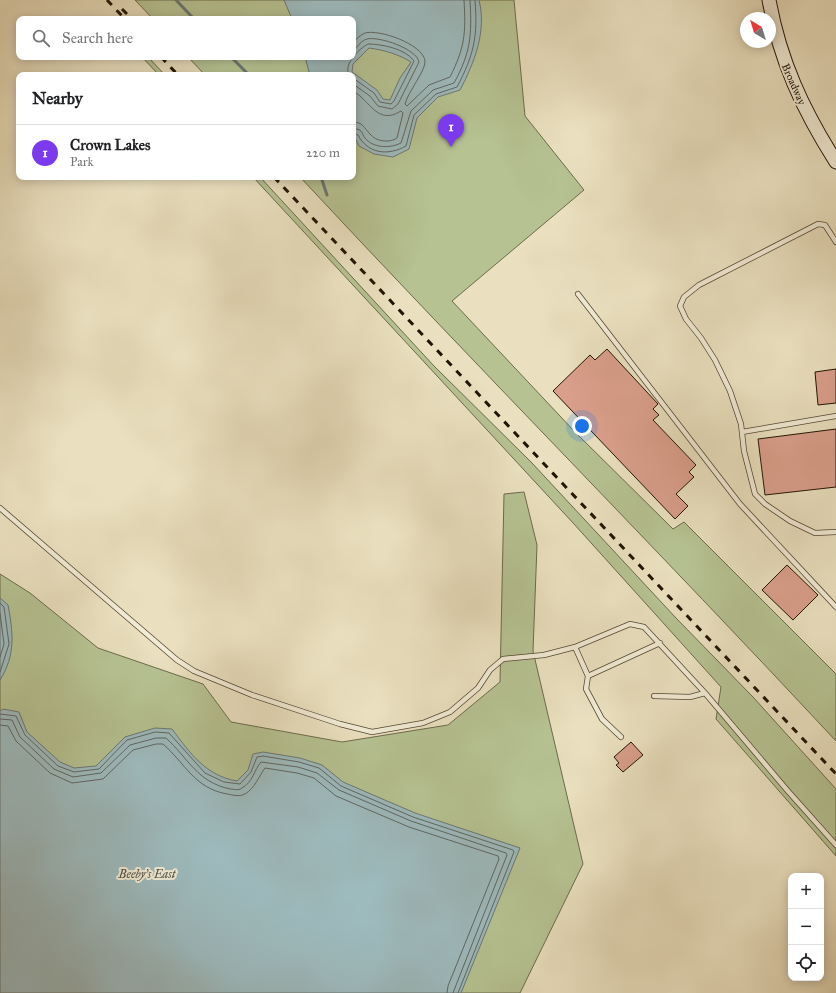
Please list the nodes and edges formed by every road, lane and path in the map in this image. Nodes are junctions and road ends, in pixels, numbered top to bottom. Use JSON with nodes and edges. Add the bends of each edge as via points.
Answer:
{"nodes":[{"id":1,"x":769,"y":0,"type":"edge"},
{"id":2,"x":836,"y":162,"type":"edge"},
{"id":3,"x":836,"y":242,"type":"edge"},
{"id":4,"x":578,"y":294,"type":"dead end"},
{"id":5,"x":836,"y":416,"type":"edge"},
{"id":6,"x":742,"y":432,"type":"junction"},
{"id":7,"x":0,"y":508,"type":"edge"},
{"id":8,"x":836,"y":532,"type":"edge"},
{"id":9,"x":836,"y":607,"type":"edge"},
{"id":10,"x":660,"y":643,"type":"junction"},
{"id":11,"x":575,"y":647,"type":"junction"},
{"id":12,"x":588,"y":676,"type":"junction"},
{"id":13,"x":705,"y":693,"type":"junction"},
{"id":14,"x":654,"y":696,"type":"dead end"},
{"id":15,"x":621,"y":737,"type":"dead end"},
{"id":16,"x":836,"y":845,"type":"edge"}],
"edges":[{"from":1,"to":2,"type":"main road","name":"Broadway","via":[[782,57],[816,130]]},
{"from":3,"to":6,"type":"lane","via":[[825,225],[818,224],[699,285],[684,297],[680,306],[686,319],[715,360],[730,391]]},
{"from":4,"to":9,"type":"lane","via":[[740,504]]},
{"from":5,"to":6,"type":"lane"},
{"from":6,"to":8,"type":"lane","via":[[755,494],[790,521],[815,533]]},
{"from":7,"to":11,"type":"lane","via":[[177,660],[194,671],[252,695],[372,732],[423,723],[450,712],[478,688],[490,670],[503,659],[544,655]]},
{"from":10,"to":11,"type":"lane","via":[[644,627],[630,624]]},
{"from":10,"to":12,"type":"lane"},
{"from":10,"to":13,"type":"lane"},
{"from":11,"to":12,"type":"lane"},
{"from":12,"to":15,"type":"lane","via":[[586,690],[602,719]]},
{"from":13,"to":14,"type":"lane","via":[[690,696]]},
{"from":13,"to":16,"type":"lane"}]}
